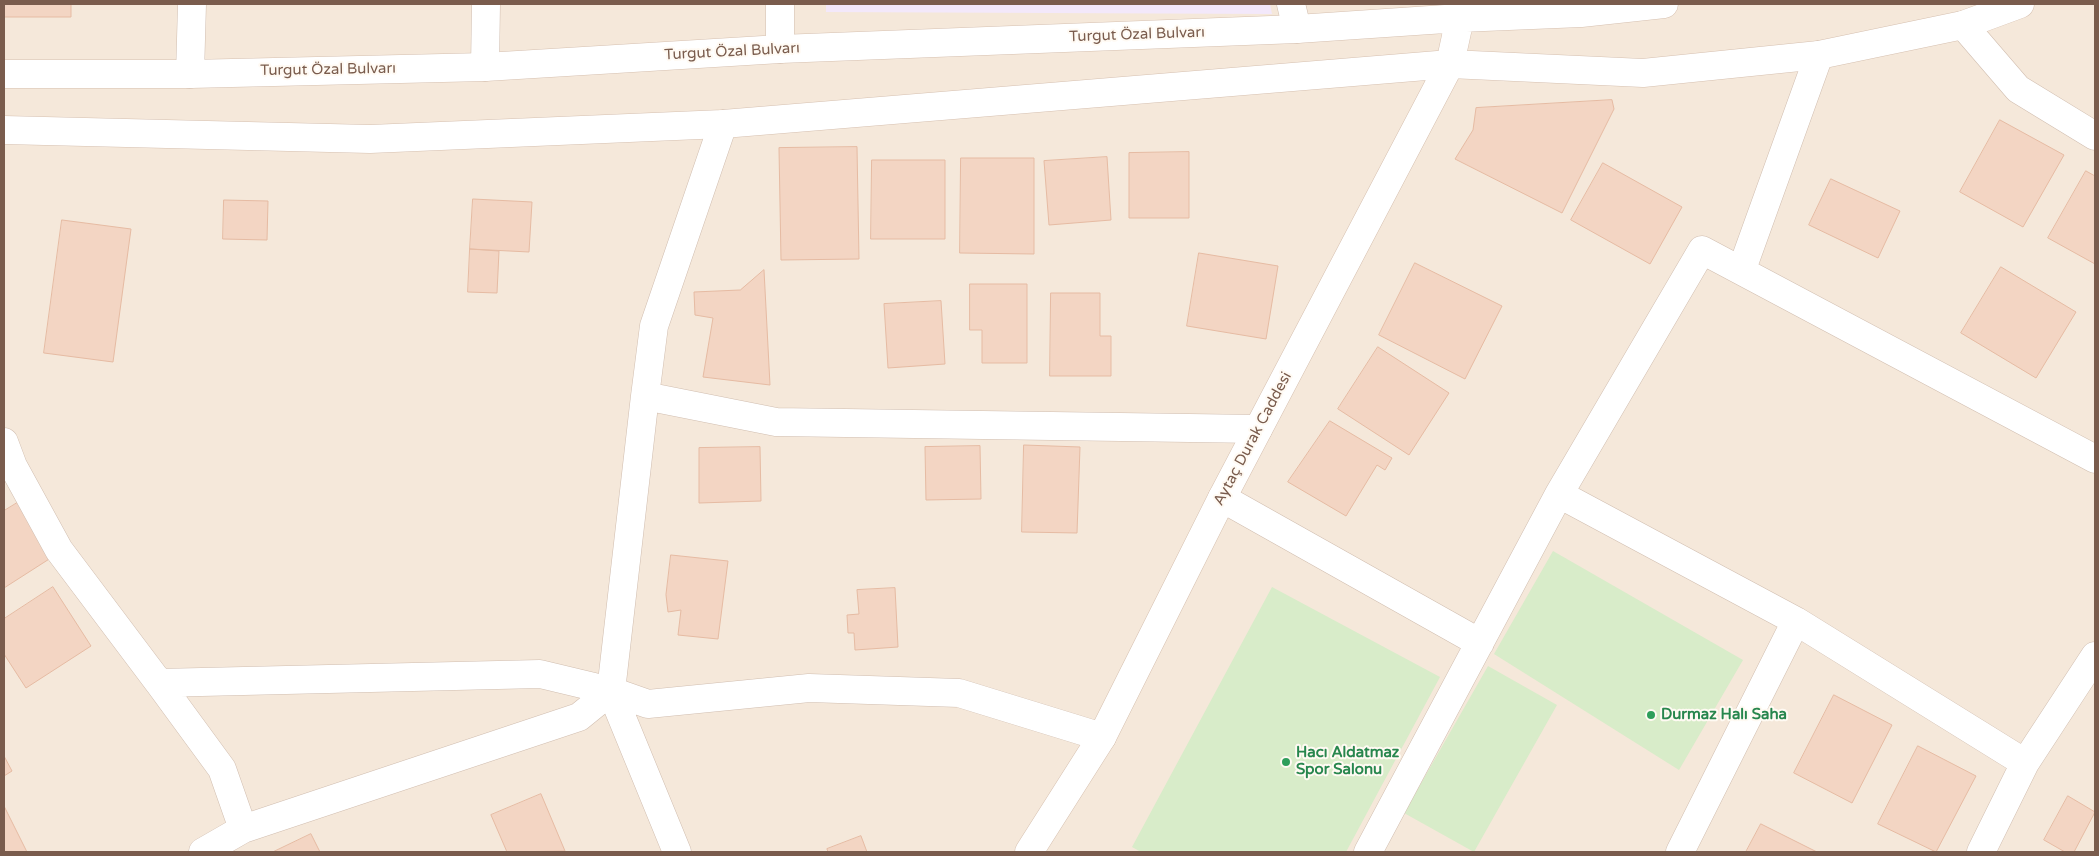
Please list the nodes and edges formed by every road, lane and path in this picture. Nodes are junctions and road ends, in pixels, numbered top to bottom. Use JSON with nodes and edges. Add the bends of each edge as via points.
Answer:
{"nodes":[{"id":1,"x":192,"y":4,"type":"edge"},
{"id":2,"x":486,"y":4,"type":"edge"},
{"id":3,"x":780,"y":4,"type":"edge"},
{"id":4,"x":1664,"y":4,"type":"edge"},
{"id":5,"x":2020,"y":4,"type":"edge"},
{"id":6,"x":1580,"y":8,"type":"edge"},
{"id":7,"x":1294,"y":16,"type":"edge"},
{"id":8,"x":1460,"y":18,"type":"junction"},
{"id":9,"x":1963,"y":25,"type":"junction"},
{"id":10,"x":780,"y":49,"type":"junction"},
{"id":11,"x":1819,"y":55,"type":"junction"},
{"id":12,"x":1450,"y":64,"type":"junction"},
{"id":13,"x":485,"y":67,"type":"junction"},
{"id":14,"x":4,"y":74,"type":"edge"},
{"id":15,"x":190,"y":74,"type":"junction"},
{"id":16,"x":723,"y":124,"type":"junction"},
{"id":17,"x":4,"y":130,"type":"edge"},
{"id":18,"x":2095,"y":136,"type":"edge"},
{"id":19,"x":1742,"y":269,"type":"junction"},
{"id":20,"x":645,"y":396,"type":"junction"},
{"id":21,"x":1258,"y":429,"type":"junction"},
{"id":22,"x":4,"y":442,"type":"edge"},
{"id":23,"x":2095,"y":459,"type":"edge"},
{"id":24,"x":1559,"y":494,"type":"junction"},
{"id":25,"x":1222,"y":498,"type":"junction"},
{"id":26,"x":1796,"y":621,"type":"junction"},
{"id":27,"x":1480,"y":643,"type":"junction"},
{"id":28,"x":2095,"y":656,"type":"edge"},
{"id":29,"x":159,"y":683,"type":"junction"},
{"id":30,"x":610,"y":691,"type":"junction"},
{"id":31,"x":1102,"y":737,"type":"junction"},
{"id":32,"x":2024,"y":763,"type":"junction"},
{"id":33,"x":243,"y":829,"type":"junction"},
{"id":34,"x":203,"y":852,"type":"edge"},
{"id":35,"x":677,"y":852,"type":"edge"},
{"id":36,"x":1029,"y":852,"type":"edge"},
{"id":37,"x":1368,"y":852,"type":"edge"},
{"id":38,"x":1680,"y":852,"type":"edge"},
{"id":39,"x":1981,"y":852,"type":"edge"}],
"edges":[{"from":1,"to":15,"type":"street"},
{"from":2,"to":13,"type":"street"},
{"from":3,"to":10,"type":"street"},
{"from":4,"to":6,"type":"street","name":"Turgut Özal Bulvarı"},
{"from":5,"to":9,"type":"street"},
{"from":6,"to":8,"type":"street","name":"Turgut Özal Bulvarı"},
{"from":7,"to":8,"type":"street","name":"Turgut Özal Bulvarı"},
{"from":7,"to":10,"type":"street","name":"Turgut Özal Bulvarı"},
{"from":8,"to":12,"type":"street","name":"Aytaç Durak Caddesi"},
{"from":9,"to":11,"type":"street"},
{"from":9,"to":18,"type":"street","via":[[2018,89]]},
{"from":10,"to":13,"type":"street","name":"Turgut Özal Bulvarı"},
{"from":11,"to":12,"type":"street","via":[[1644,73]]},
{"from":11,"to":19,"type":"street"},
{"from":12,"to":16,"type":"street"},
{"from":12,"to":21,"type":"street","name":"Aytaç Durak Caddesi"},
{"from":13,"to":15,"type":"street","name":"Turgut Özal Bulvarı"},
{"from":14,"to":15,"type":"street","name":"Turgut Özal Bulvarı"},
{"from":16,"to":17,"type":"street","via":[[370,139]]},
{"from":16,"to":20,"type":"street","via":[[654,326]]},
{"from":19,"to":23,"type":"street"},
{"from":19,"to":24,"type":"street","via":[[1702,250]]},
{"from":20,"to":21,"type":"street","via":[[776,422]]},
{"from":20,"to":30,"type":"street"},
{"from":21,"to":25,"type":"street","name":"Aytaç Durak Caddesi"},
{"from":22,"to":29,"type":"street","via":[[13,466],[59,550]]},
{"from":24,"to":26,"type":"street"},
{"from":24,"to":27,"type":"street"},
{"from":25,"to":27,"type":"street"},
{"from":25,"to":31,"type":"street","name":"Aytaç Durak Caddesi"},
{"from":26,"to":32,"type":"street"},
{"from":26,"to":38,"type":"street"},
{"from":27,"to":37,"type":"street"},
{"from":28,"to":32,"type":"street"},
{"from":29,"to":30,"type":"street","via":[[540,674]]},
{"from":29,"to":33,"type":"street","via":[[222,769]]},
{"from":30,"to":31,"type":"street","via":[[648,704],[809,688],[960,693]]},
{"from":30,"to":33,"type":"street","via":[[579,717]]},
{"from":30,"to":35,"type":"street"},
{"from":31,"to":36,"type":"street","name":"Aytaç Durak Caddesi"},
{"from":32,"to":39,"type":"street"},
{"from":33,"to":34,"type":"street"}]}
